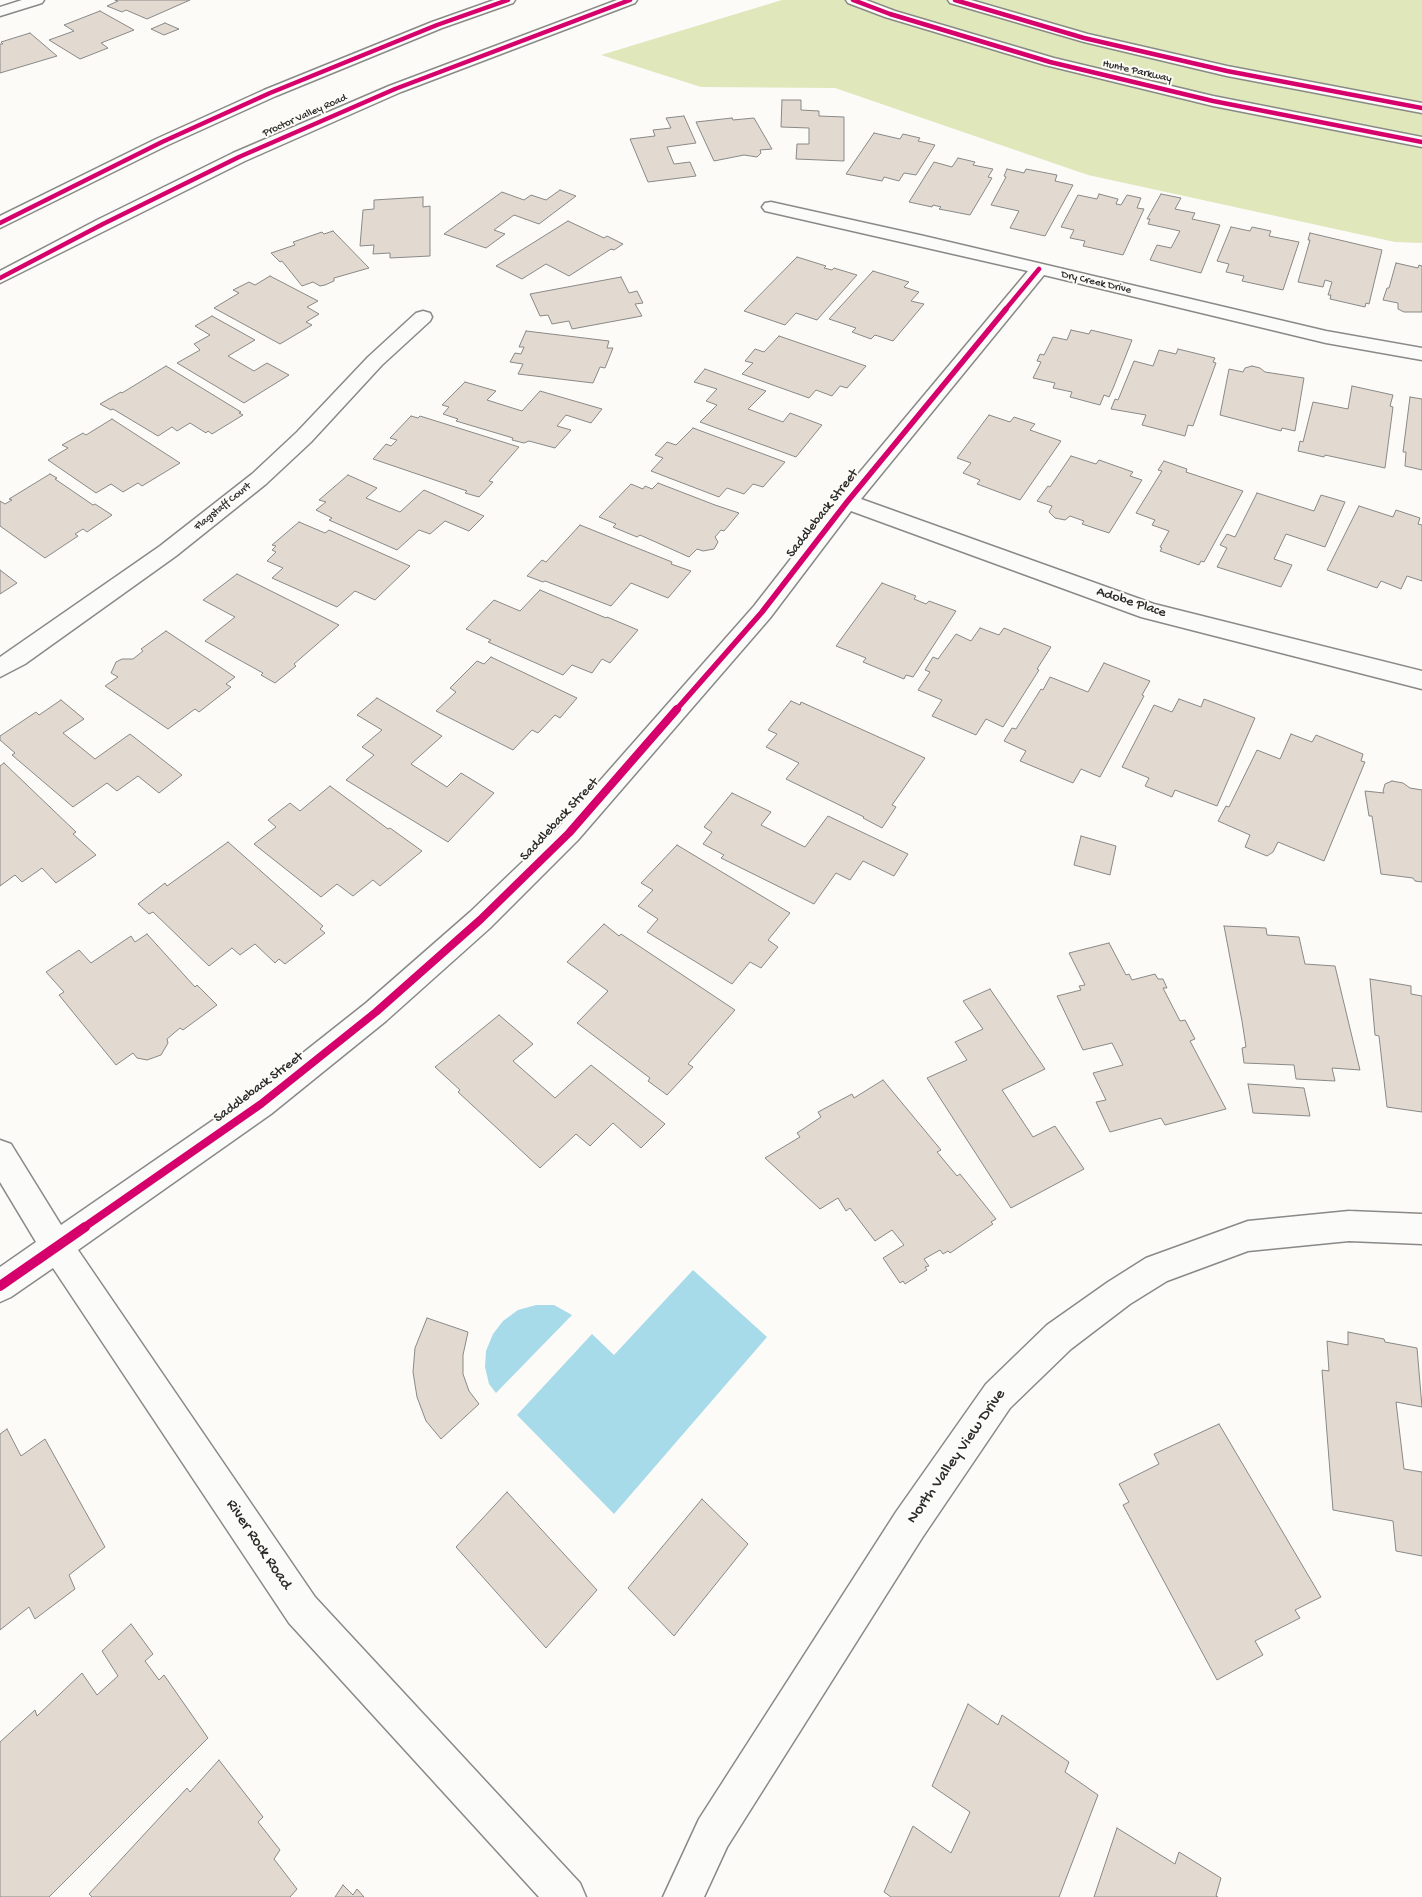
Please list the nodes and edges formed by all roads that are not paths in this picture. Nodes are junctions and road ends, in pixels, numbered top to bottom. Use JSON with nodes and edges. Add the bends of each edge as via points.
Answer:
{"nodes":[{"id":1,"x":37,"y":0,"type":"edge"},
{"id":2,"x":508,"y":0,"type":"edge"},
{"id":3,"x":630,"y":0,"type":"edge"},
{"id":4,"x":853,"y":0,"type":"edge"},
{"id":5,"x":955,"y":0,"type":"edge"},
{"id":6,"x":0,"y":12,"type":"edge"},
{"id":7,"x":1422,"y":108,"type":"edge"},
{"id":8,"x":1422,"y":142,"type":"edge"},
{"id":9,"x":771,"y":207,"type":"dead end"},
{"id":10,"x":0,"y":222,"type":"edge"},
{"id":11,"x":1038,"y":269,"type":"junction"},
{"id":12,"x":0,"y":278,"type":"edge"},
{"id":13,"x":423,"y":317,"type":"dead end"},
{"id":14,"x":1422,"y":354,"type":"edge"},
{"id":15,"x":847,"y":502,"type":"junction"},
{"id":16,"x":0,"y":668,"type":"edge"},
{"id":17,"x":1422,"y":680,"type":"edge"},
{"id":18,"x":0,"y":1154,"type":"edge"},
{"id":19,"x":1422,"y":1230,"type":"edge"},
{"id":20,"x":57,"y":1247,"type":"junction"},
{"id":21,"x":0,"y":1286,"type":"edge"},
{"id":22,"x":566,"y":1897,"type":"edge"},
{"id":23,"x":683,"y":1897,"type":"edge"}],
"edges":[{"from":1,"to":6,"type":"street"},
{"from":2,"to":10,"type":"street","via":[[437,25],[270,93]]},
{"from":3,"to":12,"type":"street","name":"Proctor Valley Road","via":[[395,89],[240,157]]},
{"from":4,"to":8,"type":"street","name":"Hunte Parkway","via":[[1050,62],[1213,101]]},
{"from":5,"to":7,"type":"street","name":"Hunte Parkway","via":[[1084,38],[1217,69]]},
{"from":9,"to":11,"type":"street","name":"Dry Creek Drive"},
{"from":11,"to":14,"type":"street","name":"Dry Creek Drive","via":[[1326,338]]},
{"from":11,"to":15,"type":"street","name":"Saddleback Street"},
{"from":13,"to":16,"type":"street","name":"Flagstaff Court","via":[[375,361],[304,437],[252,484],[162,555]]},
{"from":15,"to":17,"type":"street","name":"Adobe Place","via":[[1149,611]]},
{"from":15,"to":20,"type":"street","name":"Saddleback Street","via":[[762,612],[700,684],[569,833],[480,920],[376,1012],[261,1104]]},
{"from":18,"to":20,"type":"street","name":"River Rock Road"},
{"from":19,"to":23,"type":"street","name":"North Valley View Drive","via":[[1350,1226],[1248,1236],[1157,1270],[1059,1337],[998,1396],[909,1525],[713,1833]]},
{"from":20,"to":21,"type":"street","name":"Saddleback Street"},
{"from":20,"to":22,"type":"street","name":"River Rock Road","via":[[302,1610]]}]}
